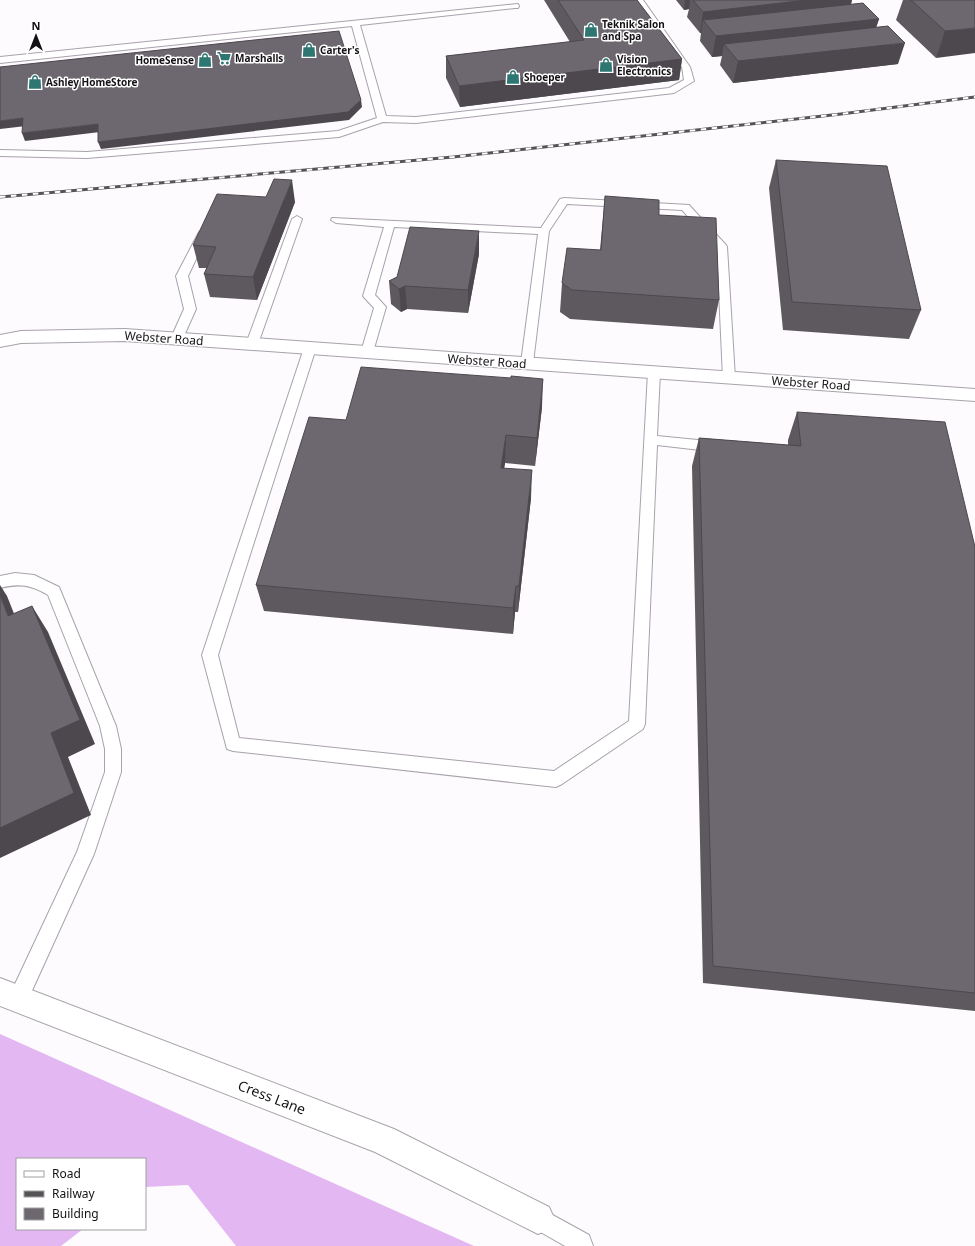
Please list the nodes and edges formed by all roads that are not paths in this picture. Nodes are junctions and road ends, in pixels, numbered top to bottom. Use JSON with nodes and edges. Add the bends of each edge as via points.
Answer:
{"nodes":[{"id":1,"x":639,"y":0,"type":"edge"},
{"id":2,"x":515,"y":6,"type":"dead end"},
{"id":3,"x":355,"y":23,"type":"junction"},
{"id":4,"x":0,"y":60,"type":"edge"},
{"id":5,"x":382,"y":119,"type":"junction"},
{"id":6,"x":0,"y":153,"type":"edge"},
{"id":7,"x":297,"y":219,"type":"dead end"},
{"id":8,"x":336,"y":220,"type":"dead end"},
{"id":9,"x":208,"y":223,"type":"edge"},
{"id":10,"x":390,"y":224,"type":"junction"},
{"id":11,"x":544,"y":231,"type":"junction"},
{"id":12,"x":177,"y":338,"type":"junction"},
{"id":13,"x":0,"y":341,"type":"edge"},
{"id":14,"x":252,"y":344,"type":"junction"},
{"id":15,"x":310,"y":348,"type":"junction"},
{"id":16,"x":367,"y":352,"type":"junction"},
{"id":17,"x":527,"y":363,"type":"junction"},
{"id":18,"x":654,"y":372,"type":"junction"},
{"id":19,"x":729,"y":378,"type":"junction"},
{"id":20,"x":975,"y":395,"type":"edge"},
{"id":21,"x":650,"y":440,"type":"junction"},
{"id":22,"x":732,"y":448,"type":"edge"},
{"id":23,"x":0,"y":582,"type":"edge"},
{"id":24,"x":9,"y":996,"type":"edge"},
{"id":25,"x":538,"y":1218,"type":"joint"},
{"id":26,"x":583,"y":1245,"type":"edge"}],
"edges":[{"from":1,"to":5,"type":"lane","via":[[686,67],[690,81],[671,92],[416,120]]},
{"from":2,"to":3,"type":"lane"},
{"from":3,"to":4,"type":"lane"},
{"from":3,"to":5,"type":"lane"},
{"from":5,"to":6,"type":"lane","via":[[340,134],[87,155]]},
{"from":7,"to":14,"type":"lane"},
{"from":8,"to":10,"type":"lane"},
{"from":9,"to":12,"type":"lane","via":[[182,276],[190,309]]},
{"from":10,"to":11,"type":"lane"},
{"from":10,"to":16,"type":"lane","via":[[368,296],[380,307]]},
{"from":11,"to":17,"type":"lane"},
{"from":11,"to":19,"type":"lane","via":[[564,201],[684,207],[722,247]]},
{"from":12,"to":13,"type":"street","name":"Webster Road","via":[[118,335],[21,337]]},
{"from":12,"to":14,"type":"street","name":"Webster Road"},
{"from":14,"to":15,"type":"street","name":"Webster Road"},
{"from":15,"to":16,"type":"street","name":"Webster Road"},
{"from":15,"to":21,"type":"lane","via":[[210,655],[233,744],[556,779],[637,724]]},
{"from":16,"to":17,"type":"street","name":"Webster Road"},
{"from":17,"to":18,"type":"street","name":"Webster Road"},
{"from":18,"to":19,"type":"street","name":"Webster Road"},
{"from":18,"to":21,"type":"lane"},
{"from":19,"to":20,"type":"street","name":"Webster Road"},
{"from":21,"to":22,"type":"lane"},
{"from":23,"to":24,"type":"lane","via":[[25,579],[38,581],[54,591],[108,726],[113,749],[112,772],[85,854]]},
{"from":24,"to":25,"type":"street","name":"Cress Lane","via":[[383,1140]]},
{"from":25,"to":26,"type":"lane"}]}
